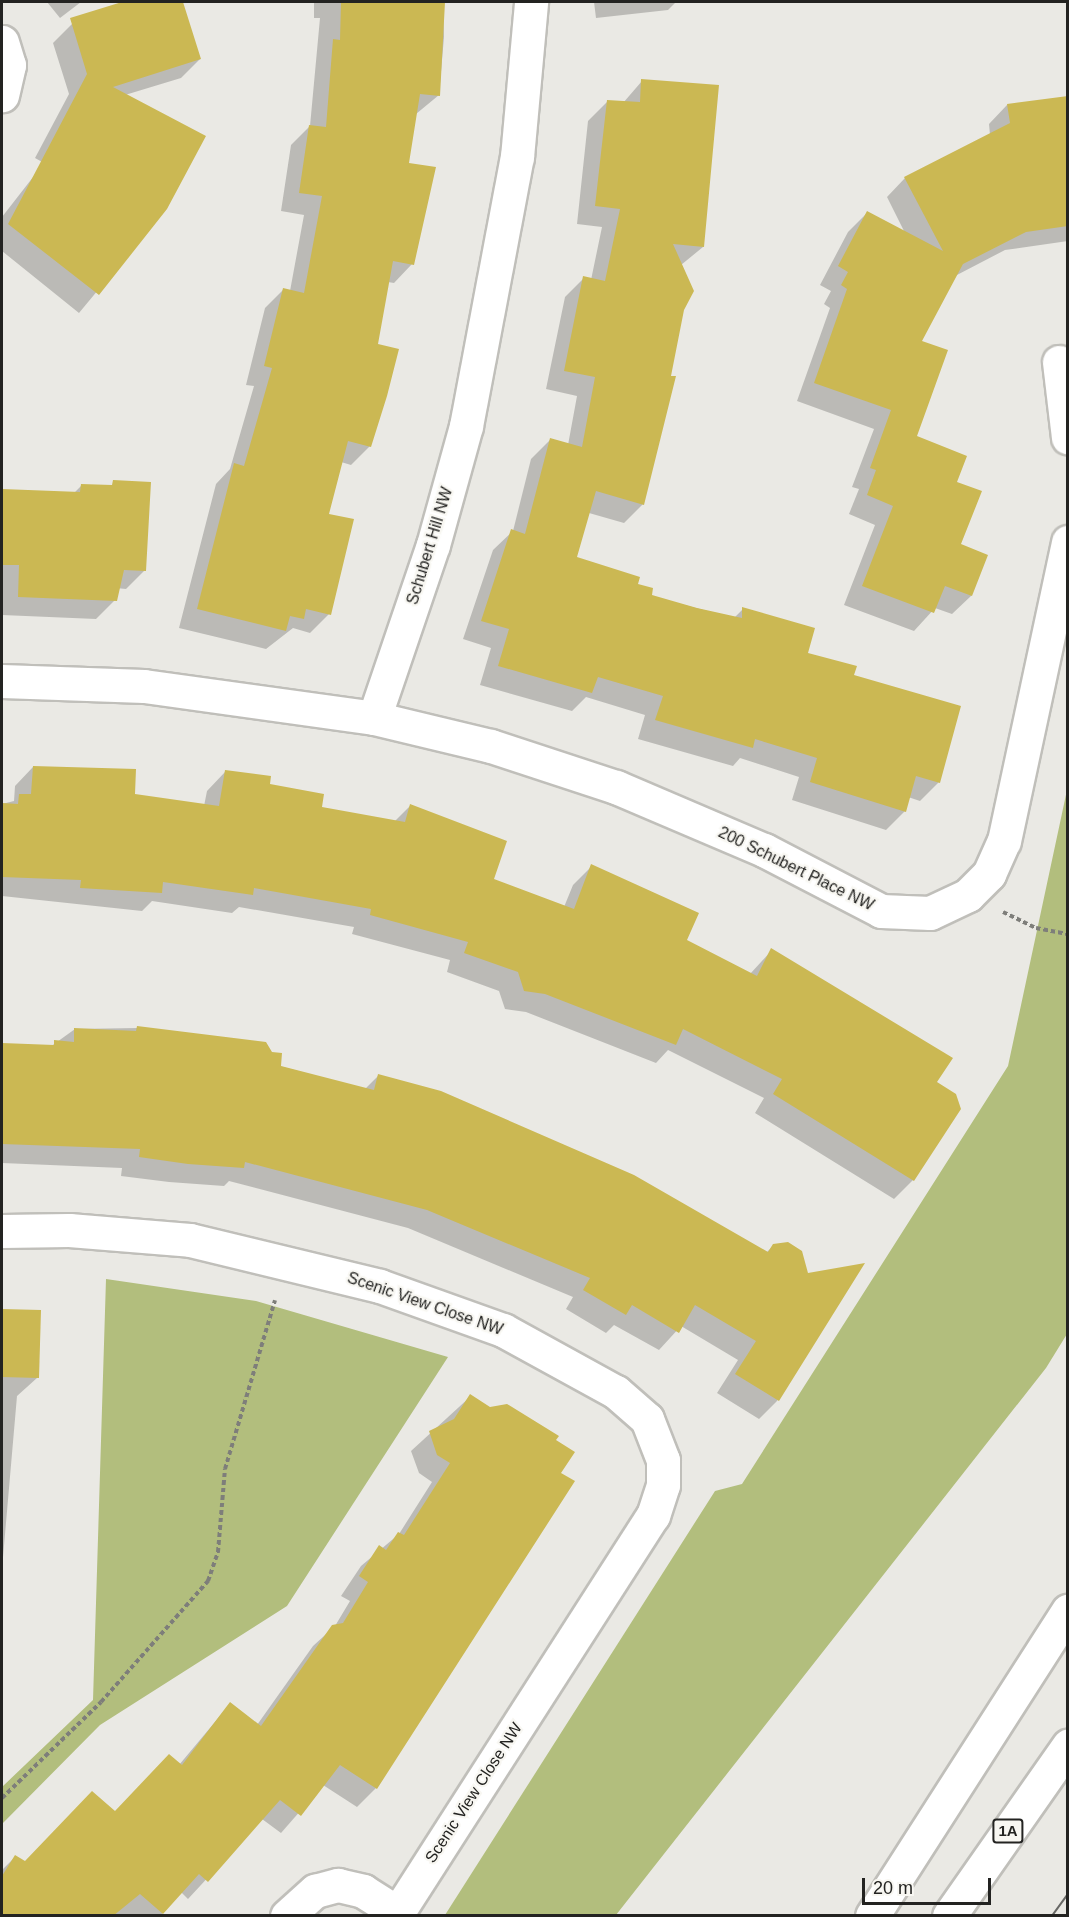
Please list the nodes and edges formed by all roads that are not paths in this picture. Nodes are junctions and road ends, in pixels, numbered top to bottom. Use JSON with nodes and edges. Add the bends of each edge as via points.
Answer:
{"nodes":[{"id":1,"x":531,"y":2,"type":"edge"},
{"id":2,"x":2,"y":42,"type":"edge"},
{"id":3,"x":2,"y":95,"type":"edge"},
{"id":4,"x":1059,"y":362,"type":"dead end"},
{"id":5,"x":1068,"y":437,"type":"edge"},
{"id":6,"x":1068,"y":542,"type":"edge"},
{"id":7,"x":2,"y":681,"type":"edge"},
{"id":8,"x":374,"y":718,"type":"junction"},
{"id":9,"x":2,"y":1231,"type":"edge"},
{"id":10,"x":1068,"y":1611,"type":"edge"},
{"id":11,"x":1068,"y":1746,"type":"edge"},
{"id":12,"x":397,"y":1914,"type":"edge"},
{"id":13,"x":287,"y":1916,"type":"edge"},
{"id":14,"x":872,"y":1916,"type":"edge"},
{"id":15,"x":949,"y":1916,"type":"edge"}],
"edges":[{"from":1,"to":8,"type":"main road","name":"Schubert Hill NW","via":[[516,157],[466,426],[433,545]]},
{"from":2,"to":3,"type":"main road","via":[[9,65]]},
{"from":4,"to":5,"type":"main road"},
{"from":6,"to":8,"type":"main road","name":"200 Schubert Place NW","via":[[1004,841],[989,874],[968,896],[930,913],[881,911],[764,850],[616,787],[491,746]]},
{"from":7,"to":8,"type":"main road","via":[[155,687]]},
{"from":9,"to":12,"type":"main road","name":"Scenic View Close NW","via":[[69,1230],[190,1240],[283,1258],[503,1330],[635,1406],[647,1419],[663,1460],[663,1485],[653,1515]]},
{"from":10,"to":14,"type":"main road"},
{"from":11,"to":15,"type":"main road","number":"1A"},
{"from":12,"to":13,"type":"main road","via":[[363,1892],[338,1885],[315,1891]]}]}
